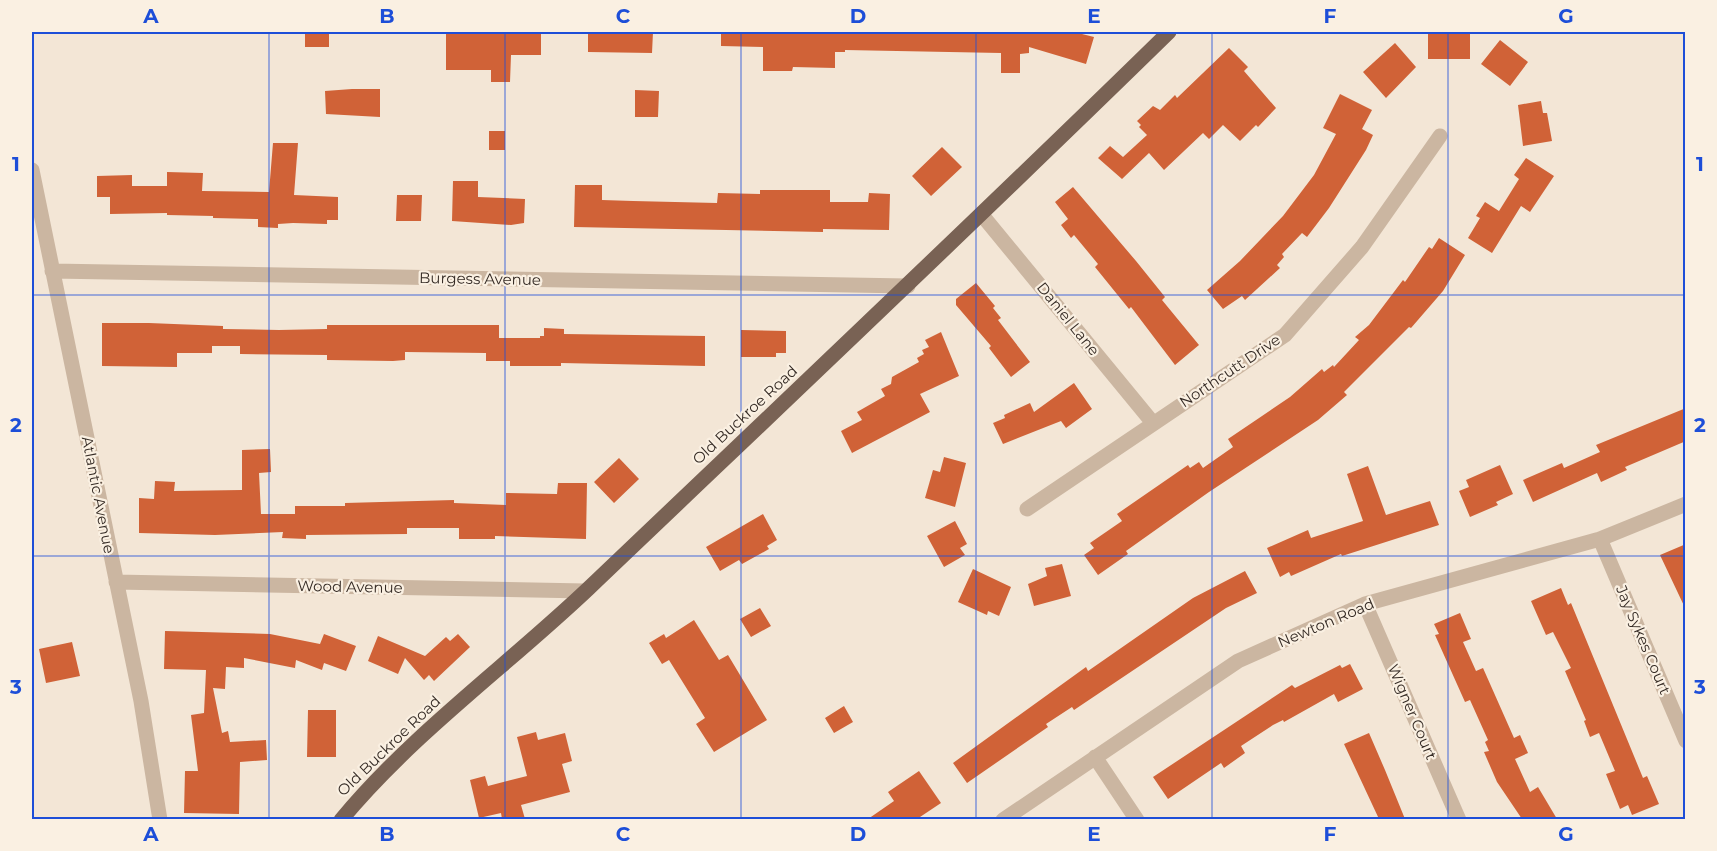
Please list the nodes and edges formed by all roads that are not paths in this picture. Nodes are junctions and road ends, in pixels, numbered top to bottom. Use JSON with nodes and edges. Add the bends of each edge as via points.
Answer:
{"nodes":[{"id":1,"x":1169,"y":32,"type":"edge"},
{"id":2,"x":1440,"y":136,"type":"dead end"},
{"id":3,"x":32,"y":170,"type":"edge"},
{"id":4,"x":982,"y":215,"type":"junction"},
{"id":5,"x":52,"y":271,"type":"junction"},
{"id":6,"x":908,"y":286,"type":"junction"},
{"id":7,"x":1153,"y":423,"type":"junction"},
{"id":8,"x":1686,"y":504,"type":"edge"},
{"id":9,"x":1027,"y":509,"type":"dead end"},
{"id":10,"x":1600,"y":539,"type":"junction"},
{"id":11,"x":116,"y":582,"type":"junction"},
{"id":12,"x":585,"y":591,"type":"junction"},
{"id":13,"x":1365,"y":604,"type":"junction"},
{"id":14,"x":1686,"y":741,"type":"edge"},
{"id":15,"x":1095,"y":757,"type":"junction"},
{"id":16,"x":160,"y":819,"type":"edge"},
{"id":17,"x":341,"y":819,"type":"edge"},
{"id":18,"x":1004,"y":819,"type":"edge"},
{"id":19,"x":1137,"y":819,"type":"edge"},
{"id":20,"x":1459,"y":819,"type":"edge"}],
"edges":[{"from":1,"to":4,"type":"main road","name":"Old Buckroe Road"},
{"from":2,"to":7,"type":"street","name":"Northcutt Drive","via":[[1362,247],[1285,335]]},
{"from":3,"to":5,"type":"street","name":"Atlantic Avenue"},
{"from":4,"to":6,"type":"main road","name":"Old Buckroe Road"},
{"from":4,"to":7,"type":"street","name":"Daniel Lane"},
{"from":5,"to":6,"type":"street","name":"Burgess Avenue"},
{"from":5,"to":11,"type":"street","name":"Atlantic Avenue"},
{"from":6,"to":12,"type":"main road","name":"Old Buckroe Road"},
{"from":7,"to":9,"type":"street","name":"Northcutt Drive"},
{"from":8,"to":10,"type":"street","name":"Newton Road"},
{"from":10,"to":13,"type":"street","name":"Newton Road"},
{"from":10,"to":14,"type":"street","name":"Jay Sykes Court"},
{"from":11,"to":12,"type":"street","name":"Wood Avenue"},
{"from":11,"to":16,"type":"street","name":"Atlantic Avenue"},
{"from":12,"to":17,"type":"main road","name":"Old Buckroe Road","via":[[449,712]]},
{"from":13,"to":15,"type":"street","name":"Newton Road","via":[[1238,661]]},
{"from":13,"to":20,"type":"street","name":"Wigner Court"},
{"from":15,"to":18,"type":"street","name":"Newton Road"},
{"from":15,"to":19,"type":"street"}]}
